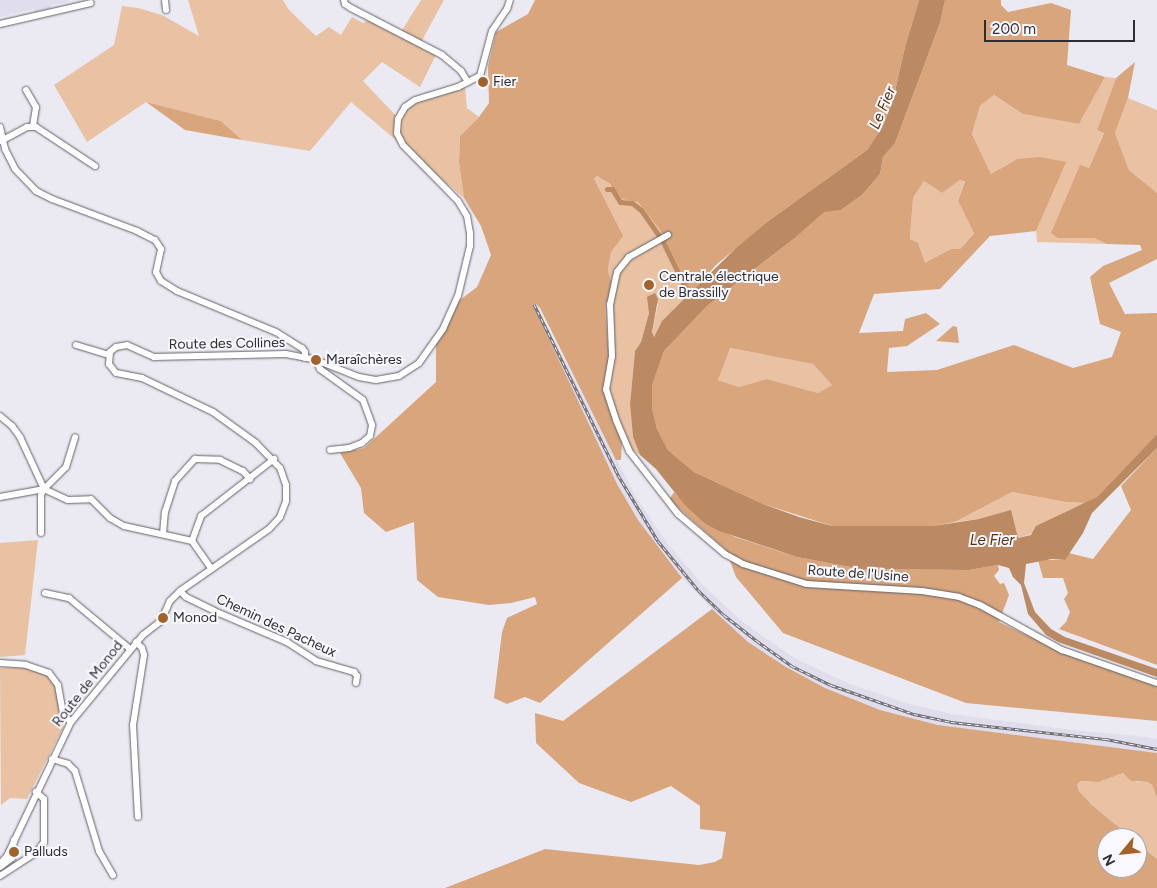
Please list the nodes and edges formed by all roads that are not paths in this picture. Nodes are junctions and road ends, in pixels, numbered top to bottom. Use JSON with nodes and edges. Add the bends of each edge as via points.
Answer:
{"nodes":[{"id":1,"x":164,"y":0,"type":"edge"},
{"id":2,"x":344,"y":0,"type":"edge"},
{"id":3,"x":510,"y":0,"type":"edge"},
{"id":4,"x":91,"y":3,"type":"dead end"},
{"id":5,"x":166,"y":10,"type":"dead end"},
{"id":6,"x":0,"y":24,"type":"edge"},
{"id":7,"x":468,"y":82,"type":"junction"},
{"id":8,"x":26,"y":90,"type":"dead end"},
{"id":9,"x":33,"y":126,"type":"junction"},
{"id":10,"x":0,"y":127,"type":"edge"},
{"id":11,"x":2,"y":141,"type":"edge"},
{"id":12,"x":95,"y":166,"type":"dead end"},
{"id":13,"x":664,"y":238,"type":"dead end"},
{"id":14,"x":76,"y":345,"type":"dead end"},
{"id":15,"x":109,"y":354,"type":"junction"},
{"id":16,"x":306,"y":358,"type":"junction"},
{"id":17,"x":316,"y":360,"type":"junction"},
{"id":18,"x":0,"y":416,"type":"edge"},
{"id":19,"x":76,"y":437,"type":"dead end"},
{"id":20,"x":330,"y":450,"type":"dead end"},
{"id":21,"x":274,"y":459,"type":"junction"},
{"id":22,"x":250,"y":479,"type":"junction"},
{"id":23,"x":44,"y":489,"type":"junction"},
{"id":24,"x":0,"y":497,"type":"edge"},
{"id":25,"x":41,"y":533,"type":"dead end"},
{"id":26,"x":163,"y":534,"type":"junction"},
{"id":27,"x":192,"y":541,"type":"junction"},
{"id":28,"x":211,"y":568,"type":"junction"},
{"id":29,"x":180,"y":591,"type":"junction"},
{"id":30,"x":45,"y":593,"type":"dead end"},
{"id":31,"x":136,"y":642,"type":"junction"},
{"id":32,"x":130,"y":649,"type":"junction"},
{"id":33,"x":0,"y":663,"type":"edge"},
{"id":34,"x":1157,"y":683,"type":"edge"},
{"id":35,"x":356,"y":684,"type":"dead end"},
{"id":36,"x":70,"y":722,"type":"junction"},
{"id":37,"x":52,"y":759,"type":"junction"},
{"id":38,"x":36,"y":792,"type":"junction"},
{"id":39,"x":138,"y":817,"type":"dead end"},
{"id":40,"x":0,"y":866,"type":"edge"},
{"id":41,"x":113,"y":875,"type":"dead end"},
{"id":42,"x":0,"y":876,"type":"edge"}],
"edges":[{"from":1,"to":5,"type":"street"},
{"from":2,"to":7,"type":"street","via":[[351,8],[442,55],[458,67]]},
{"from":3,"to":7,"type":"street","via":[[492,31],[481,74]]},
{"from":4,"to":6,"type":"street"},
{"from":7,"to":17,"type":"street","name":"Route des Collines","via":[[414,100],[402,111],[397,124],[403,145],[454,196],[469,222],[471,239],[466,268],[443,329],[419,363],[394,377],[380,380],[363,378]]},
{"from":8,"to":9,"type":"street","via":[[36,107]]},
{"from":9,"to":11,"type":"street"},
{"from":9,"to":12,"type":"street"},
{"from":10,"to":11,"type":"street"},
{"from":11,"to":16,"type":"street","via":[[16,169],[40,194],[157,241],[162,252],[156,274],[161,281],[177,291],[276,332],[302,348]]},
{"from":13,"to":34,"type":"street","name":"Route de l'Usine","via":[[629,257],[617,272],[610,304],[612,356],[606,389],[629,451],[678,514],[725,554],[743,564],[807,584],[922,591],[959,597],[1062,650]]},
{"from":14,"to":15,"type":"street"},
{"from":15,"to":16,"type":"street","name":"Route des Collines","via":[[116,347],[127,345],[154,357],[278,354]]},
{"from":15,"to":21,"type":"street","via":[[109,364],[116,373],[142,378],[221,416]]},
{"from":16,"to":17,"type":"street","name":"Route des Collines"},
{"from":17,"to":20,"type":"street","via":[[320,369],[363,400],[372,425],[370,436],[362,443]]},
{"from":18,"to":23,"type":"street","via":[[20,437]]},
{"from":19,"to":23,"type":"street","via":[[66,467]]},
{"from":21,"to":22,"type":"street"},
{"from":21,"to":28,"type":"street","via":[[286,485],[286,501],[280,517],[269,529]]},
{"from":22,"to":26,"type":"street","via":[[243,471],[220,460],[195,459],[175,481],[165,512]]},
{"from":22,"to":27,"type":"street","via":[[201,516]]},
{"from":23,"to":24,"type":"street"},
{"from":23,"to":25,"type":"street","via":[[40,502]]},
{"from":23,"to":26,"type":"street","via":[[64,499],[91,498],[119,524]]},
{"from":26,"to":27,"type":"street"},
{"from":27,"to":28,"type":"street"},
{"from":28,"to":29,"type":"street","name":"Route de Monod"},
{"from":29,"to":31,"type":"street","name":"Route de Monod","via":[[170,601],[163,618]]},
{"from":29,"to":35,"type":"street","name":"Chemin des Pacheux","via":[[220,614],[287,642],[316,661],[354,672]]},
{"from":30,"to":32,"type":"street","via":[[69,598]]},
{"from":31,"to":32,"type":"street","name":"Route de Monod"},
{"from":31,"to":39,"type":"street","via":[[144,656],[133,725]]},
{"from":32,"to":36,"type":"street","name":"Route de Monod"},
{"from":33,"to":36,"type":"street","via":[[26,664],[50,673],[58,685],[63,714]]},
{"from":36,"to":37,"type":"street","name":"Route de Monod"},
{"from":37,"to":38,"type":"street","name":"Route de Monod"},
{"from":37,"to":41,"type":"street","via":[[68,764],[75,771],[99,851]]},
{"from":38,"to":40,"type":"street","name":"Route de Monod"},
{"from":38,"to":42,"type":"street","via":[[44,799],[44,842],[38,852]]}]}
